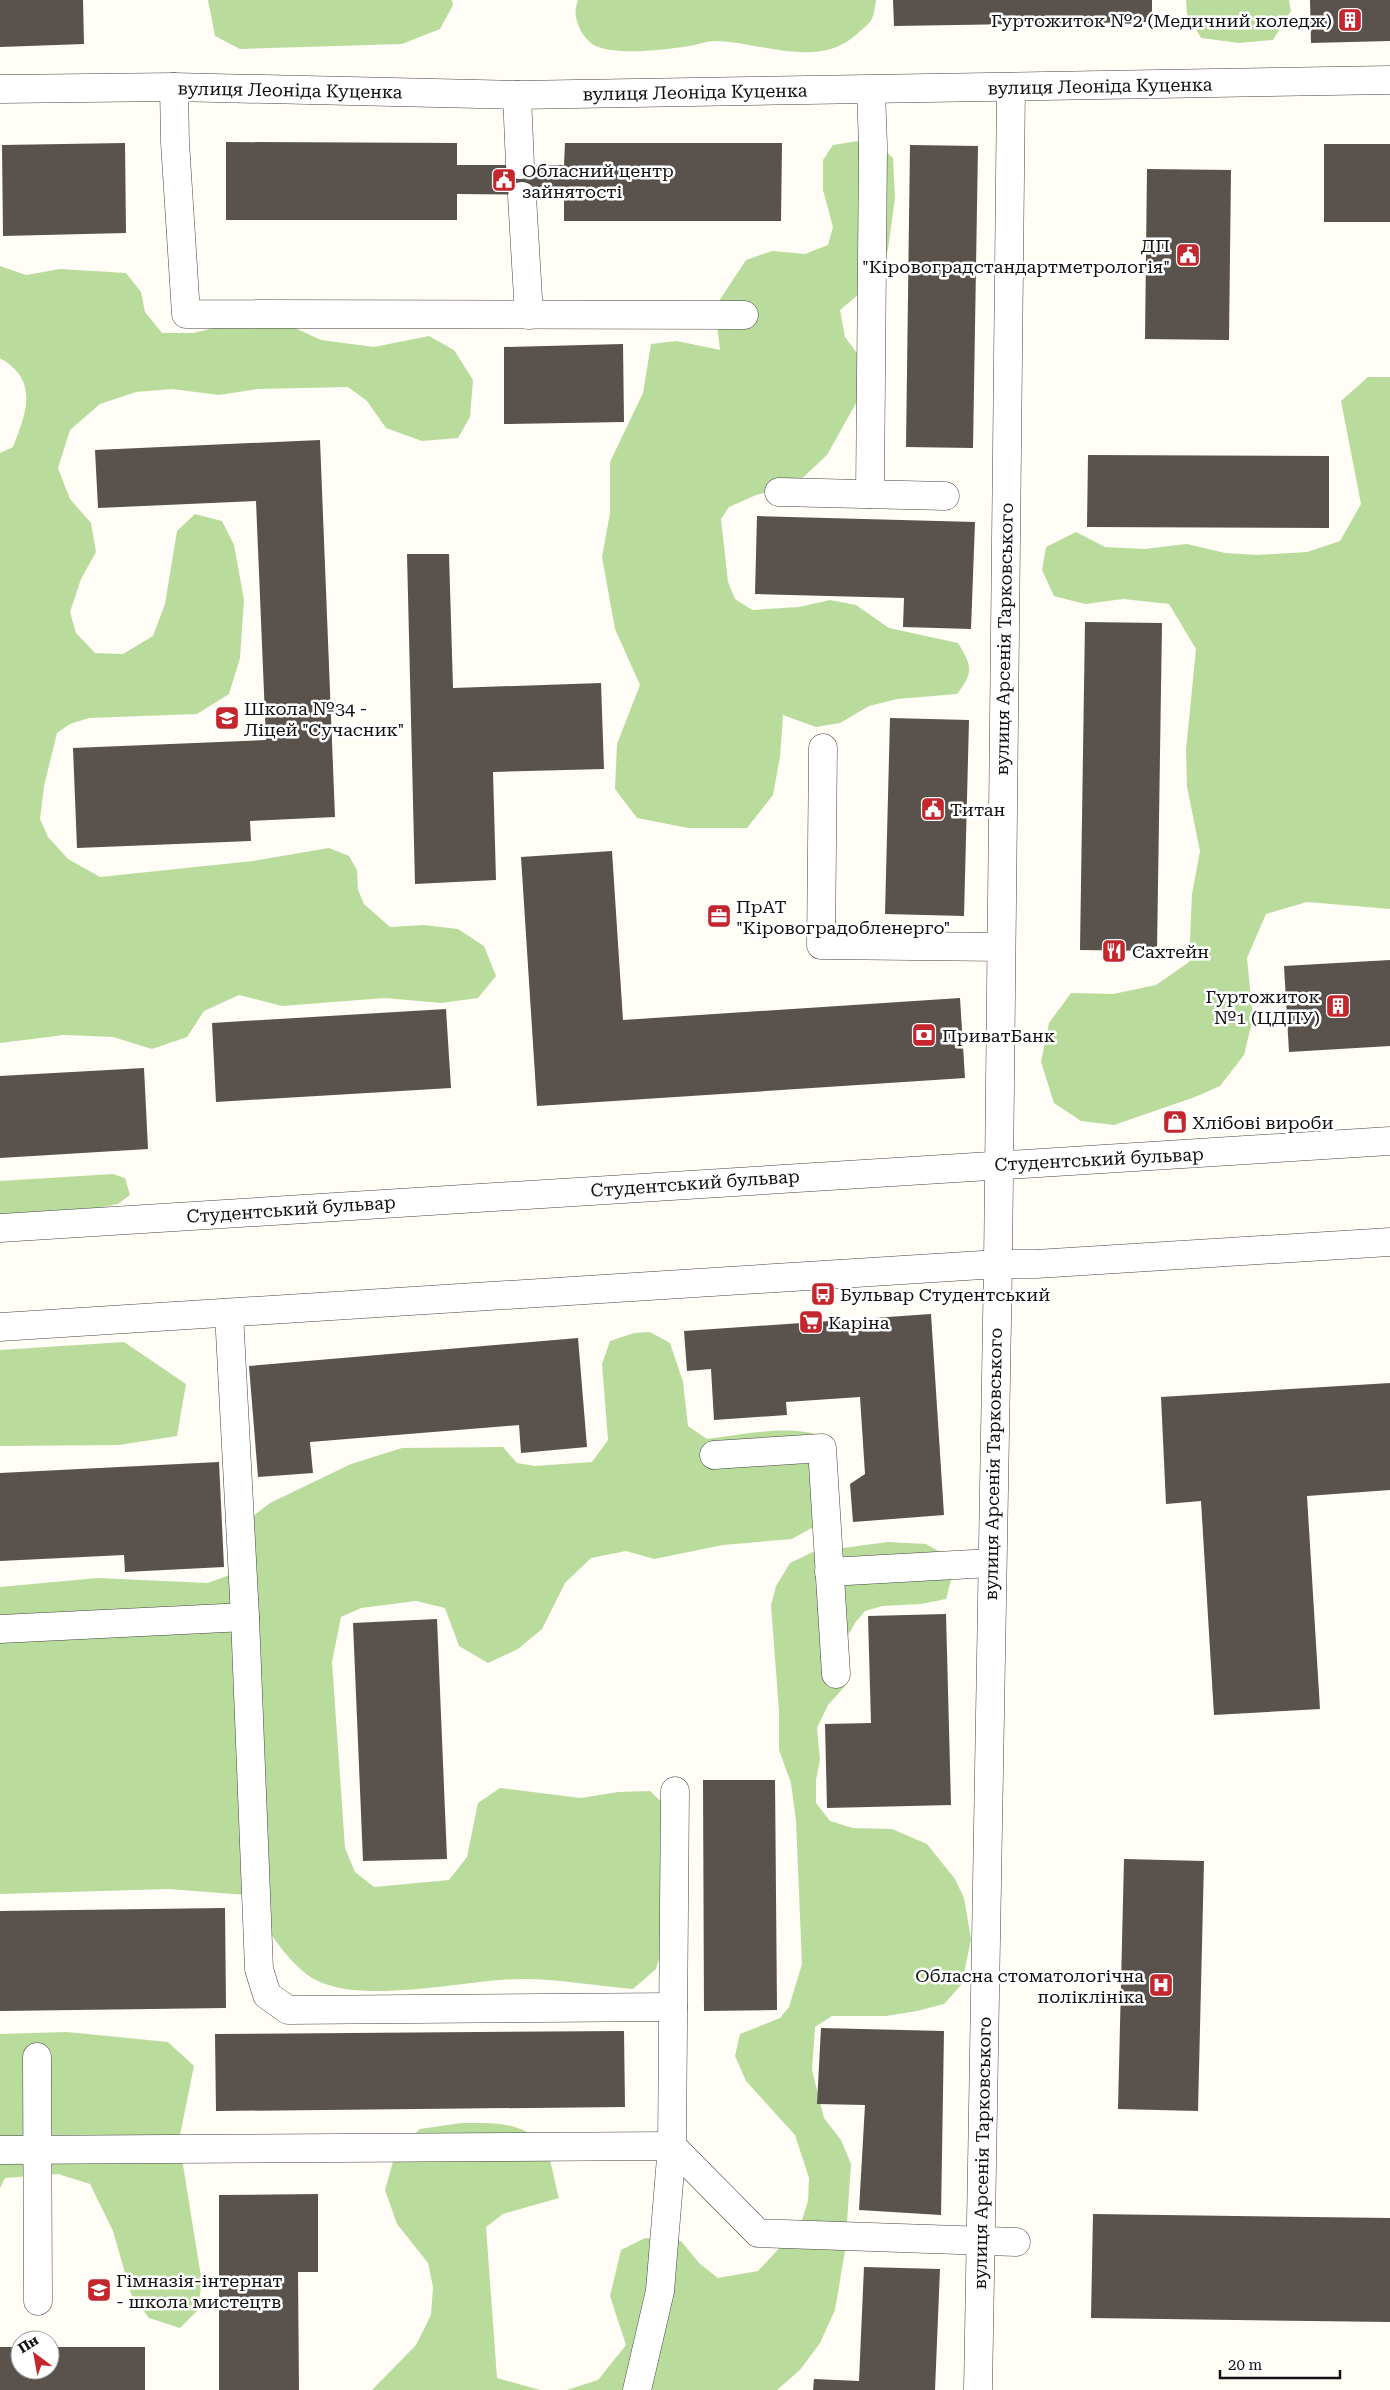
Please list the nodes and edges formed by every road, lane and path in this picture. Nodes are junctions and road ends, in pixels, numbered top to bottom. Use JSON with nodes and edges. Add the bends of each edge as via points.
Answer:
{"nodes":[{"id":1,"x":1390,"y":80,"type":"edge"},
{"id":2,"x":174,"y":87,"type":"junction"},
{"id":3,"x":1011,"y":87,"type":"junction"},
{"id":4,"x":0,"y":89,"type":"edge"},
{"id":5,"x":871,"y":90,"type":"junction"},
{"id":6,"x":517,"y":95,"type":"junction"},
{"id":7,"x":520,"y":165,"type":"dead end"},
{"id":8,"x":522,"y":196,"type":"dead end"},
{"id":9,"x":529,"y":315,"type":"junction"},
{"id":10,"x":744,"y":315,"type":"dead end"},
{"id":11,"x":779,"y":492,"type":"dead end"},
{"id":12,"x":870,"y":494,"type":"junction"},
{"id":13,"x":945,"y":496,"type":"dead end"},
{"id":14,"x":823,"y":748,"type":"dead end"},
{"id":15,"x":1001,"y":946,"type":"junction"},
{"id":16,"x":1390,"y":1141,"type":"edge"},
{"id":17,"x":999,"y":1164,"type":"junction"},
{"id":18,"x":0,"y":1228,"type":"edge"},
{"id":19,"x":1390,"y":1242,"type":"edge"},
{"id":20,"x":998,"y":1264,"type":"junction"},
{"id":21,"x":229,"y":1312,"type":"junction"},
{"id":22,"x":0,"y":1327,"type":"edge"},
{"id":23,"x":714,"y":1456,"type":"dead end"},
{"id":24,"x":991,"y":1563,"type":"junction"},
{"id":25,"x":829,"y":1572,"type":"junction"},
{"id":26,"x":245,"y":1617,"type":"junction"},
{"id":27,"x":0,"y":1630,"type":"edge"},
{"id":28,"x":836,"y":1674,"type":"dead end"},
{"id":29,"x":675,"y":1791,"type":"dead end"},
{"id":30,"x":673,"y":2007,"type":"junction"},
{"id":31,"x":37,"y":2057,"type":"dead end"},
{"id":32,"x":672,"y":2146,"type":"junction"},
{"id":33,"x":0,"y":2150,"type":"edge"},
{"id":34,"x":37,"y":2150,"type":"junction"},
{"id":35,"x":981,"y":2240,"type":"junction"},
{"id":36,"x":1016,"y":2242,"type":"dead end"},
{"id":37,"x":38,"y":2301,"type":"dead end"},
{"id":38,"x":637,"y":2390,"type":"edge"},
{"id":39,"x":978,"y":2390,"type":"edge"}],
"edges":[{"from":1,"to":3,"type":"street","name":"вулиця Леоніда Куценка"},
{"from":2,"to":4,"type":"street","name":"вулиця Леоніда Куценка"},
{"from":2,"to":6,"type":"street","name":"вулиця Леоніда Куценка"},
{"from":2,"to":9,"type":"street","via":[[186,314]]},
{"from":3,"to":5,"type":"street","name":"вулиця Леоніда Куценка"},
{"from":3,"to":15,"type":"street","name":"вулиця Арсенія Тарковського"},
{"from":5,"to":6,"type":"street","name":"вулиця Леоніда Куценка"},
{"from":5,"to":12,"type":"street"},
{"from":6,"to":7,"type":"street"},
{"from":8,"to":9,"type":"street"},
{"from":9,"to":10,"type":"street"},
{"from":11,"to":12,"type":"street"},
{"from":12,"to":13,"type":"street"},
{"from":14,"to":15,"type":"street","via":[[821,945]]},
{"from":15,"to":17,"type":"street","name":"вулиця Арсенія Тарковського"},
{"from":16,"to":17,"type":"street","name":"Студентський бульвар"},
{"from":17,"to":18,"type":"street","name":"Студентський бульвар"},
{"from":17,"to":20,"type":"street","name":"вулиця Арсенія Тарковського"},
{"from":19,"to":20,"type":"street"},
{"from":20,"to":21,"type":"street"},
{"from":20,"to":24,"type":"street","name":"вулиця Арсенія Тарковського"},
{"from":21,"to":22,"type":"street"},
{"from":21,"to":26,"type":"street"},
{"from":23,"to":25,"type":"street","via":[[822,1448]]},
{"from":24,"to":25,"type":"street"},
{"from":24,"to":35,"type":"street","name":"вулиця Арсенія Тарковського"},
{"from":25,"to":28,"type":"street"},
{"from":26,"to":27,"type":"street"},
{"from":26,"to":30,"type":"street","via":[[259,1969],[266,1995],[288,2010]]},
{"from":29,"to":30,"type":"street"},
{"from":30,"to":32,"type":"street"},
{"from":31,"to":34,"type":"street"},
{"from":32,"to":34,"type":"street"},
{"from":32,"to":35,"type":"street","via":[[758,2233]]},
{"from":32,"to":38,"type":"street","via":[[660,2291]]},
{"from":33,"to":34,"type":"street"},
{"from":34,"to":37,"type":"street"},
{"from":35,"to":36,"type":"street"},
{"from":35,"to":39,"type":"street","name":"вулиця Арсенія Тарковського"}]}
